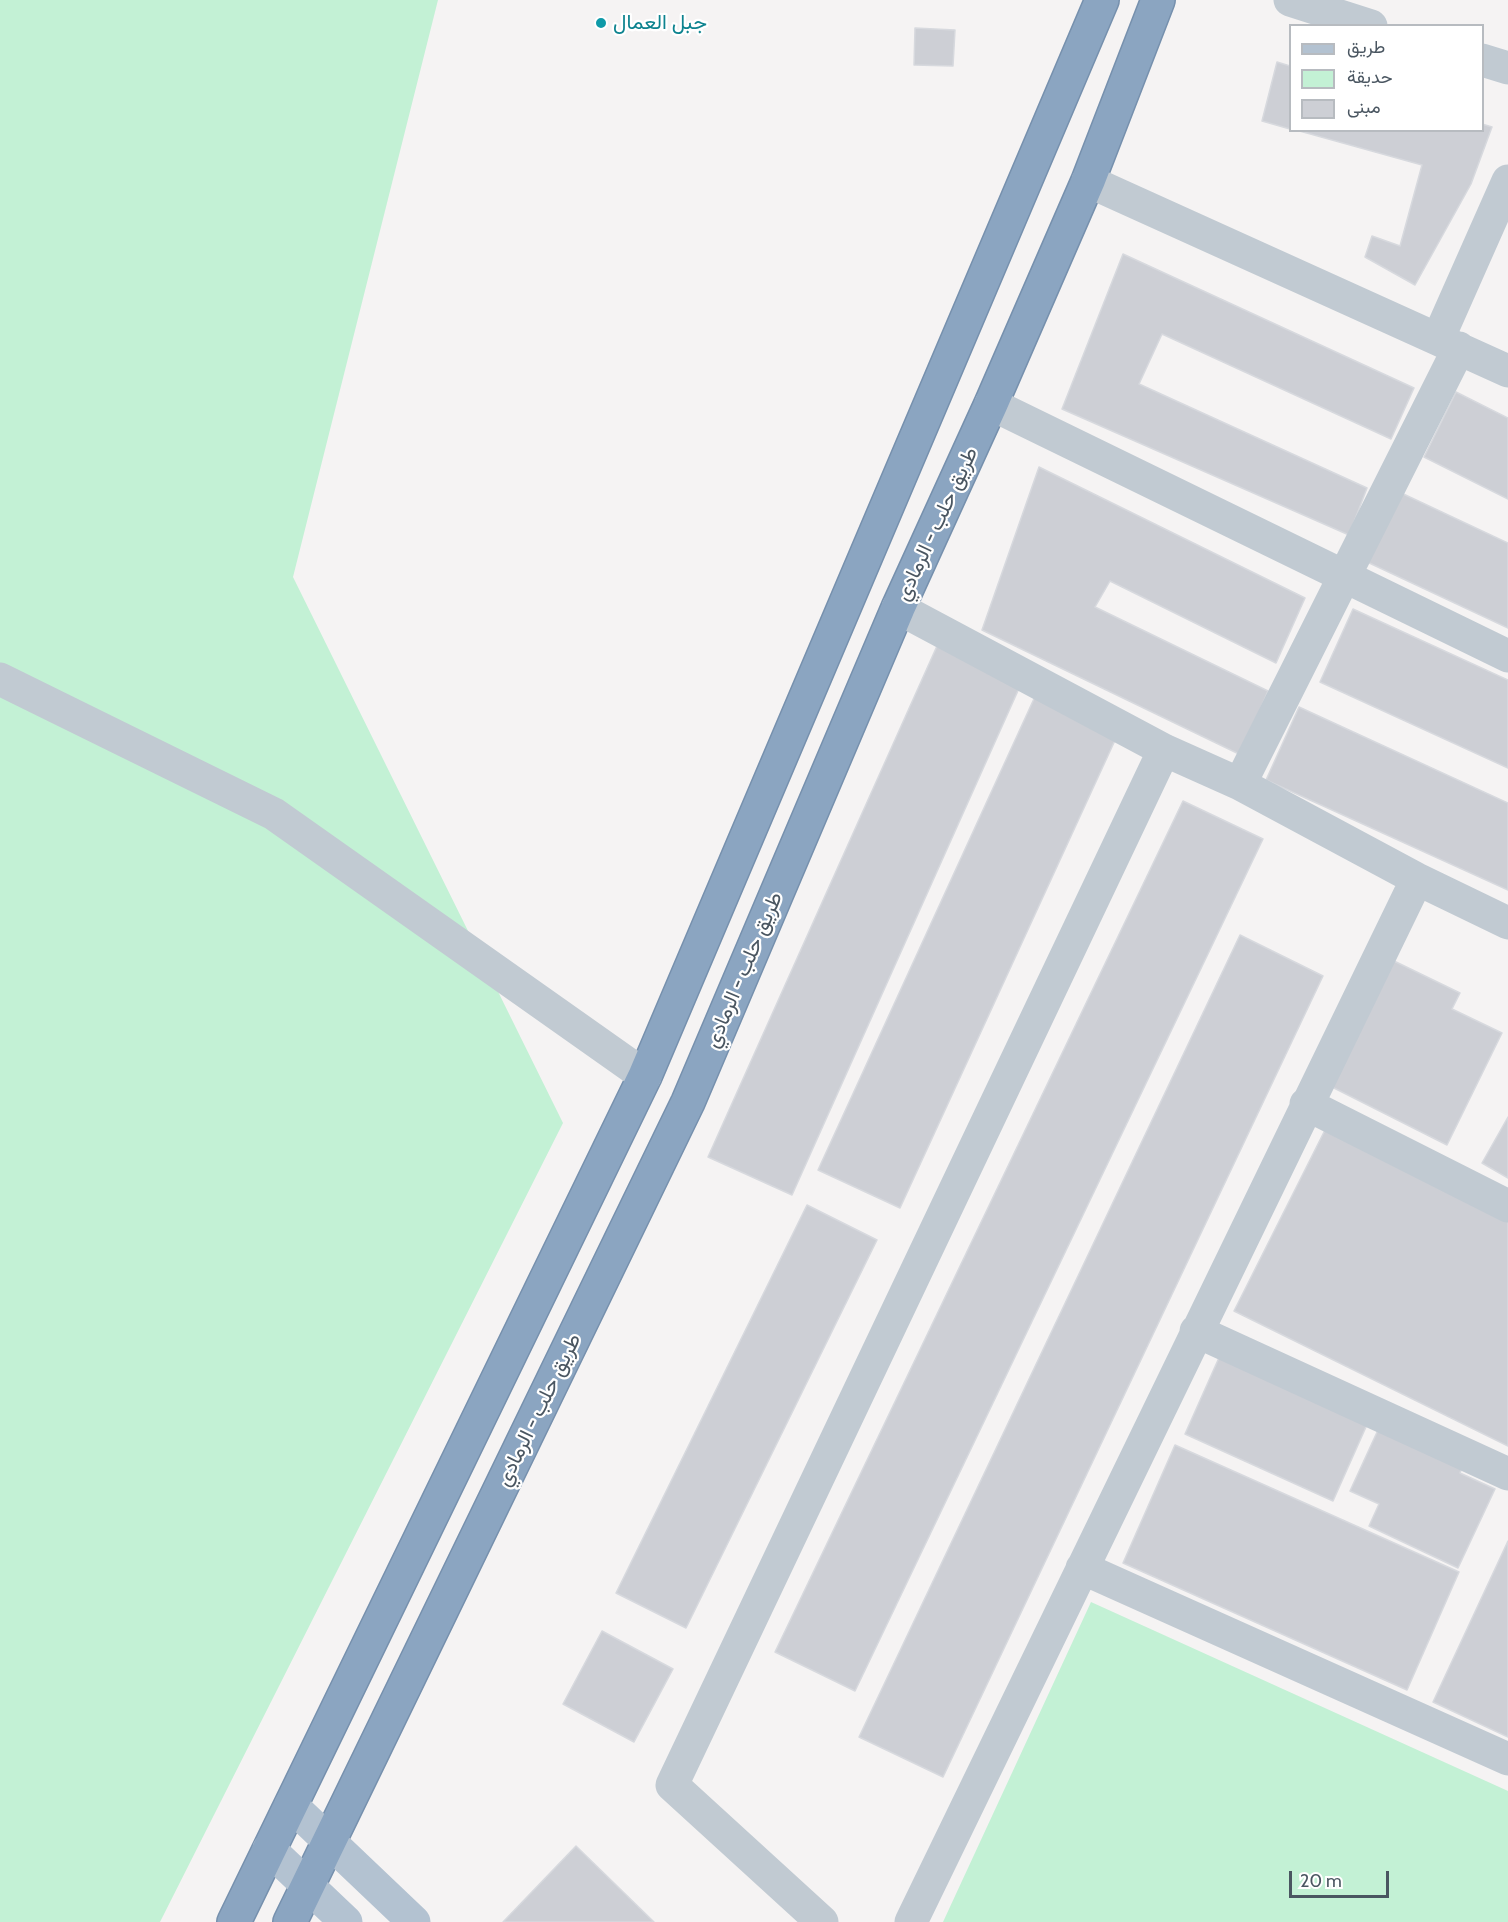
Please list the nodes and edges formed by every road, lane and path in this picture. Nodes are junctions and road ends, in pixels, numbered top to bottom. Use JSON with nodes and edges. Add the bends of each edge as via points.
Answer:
{"nodes":[{"id":1,"x":1102,"y":0,"type":"edge"},
{"id":2,"x":1158,"y":0,"type":"edge"},
{"id":3,"x":1290,"y":0,"type":"edge"},
{"id":4,"x":1365,"y":24,"type":"edge"},
{"id":5,"x":1484,"y":61,"type":"edge"},
{"id":6,"x":1508,"y":68,"type":"edge"},
{"id":7,"x":1088,"y":181,"type":"junction"},
{"id":8,"x":1508,"y":181,"type":"edge"},
{"id":9,"x":1449,"y":343,"type":"junction"},
{"id":10,"x":1508,"y":371,"type":"edge"},
{"id":11,"x":991,"y":404,"type":"junction"},
{"id":12,"x":1343,"y":577,"type":"junction"},
{"id":13,"x":898,"y":608,"type":"junction"},
{"id":14,"x":1508,"y":656,"type":"edge"},
{"id":15,"x":0,"y":679,"type":"edge"},
{"id":16,"x":1164,"y":750,"type":"junction"},
{"id":17,"x":1240,"y":784,"type":"junction"},
{"id":18,"x":1417,"y":879,"type":"junction"},
{"id":19,"x":1508,"y":923,"type":"edge"},
{"id":20,"x":645,"y":1076,"type":"junction"},
{"id":21,"x":1306,"y":1104,"type":"junction"},
{"id":22,"x":1508,"y":1206,"type":"edge"},
{"id":23,"x":1196,"y":1331,"type":"junction"},
{"id":24,"x":1508,"y":1474,"type":"edge"},
{"id":25,"x":1082,"y":1568,"type":"junction"},
{"id":26,"x":1508,"y":1759,"type":"edge"},
{"id":27,"x":291,"y":1805,"type":"junction"},
{"id":28,"x":329,"y":1842,"type":"junction"},
{"id":29,"x":269,"y":1849,"type":"junction"},
{"id":30,"x":308,"y":1886,"type":"junction"},
{"id":31,"x":234,"y":1922,"type":"edge"},
{"id":32,"x":290,"y":1922,"type":"edge"},
{"id":33,"x":346,"y":1922,"type":"edge"},
{"id":34,"x":414,"y":1922,"type":"edge"},
{"id":35,"x":822,"y":1922,"type":"edge"},
{"id":36,"x":911,"y":1922,"type":"edge"}],
"edges":[{"from":1,"to":20,"type":"highway"},
{"from":2,"to":7,"type":"highway","name":"طريق حلب - الرمادي"},
{"from":3,"to":4,"type":"street"},
{"from":5,"to":6,"type":"street"},
{"from":7,"to":9,"type":"street"},
{"from":7,"to":11,"type":"highway","name":"طريق حلب - الرمادي"},
{"from":8,"to":9,"type":"street"},
{"from":9,"to":10,"type":"street"},
{"from":9,"to":12,"type":"street"},
{"from":11,"to":12,"type":"street"},
{"from":11,"to":13,"type":"highway","name":"طريق حلب - الرمادي"},
{"from":12,"to":14,"type":"street"},
{"from":12,"to":17,"type":"street"},
{"from":13,"to":16,"type":"street"},
{"from":13,"to":28,"type":"highway","name":"طريق حلب - الرمادي","via":[[688,1102]]},
{"from":15,"to":20,"type":"street","via":[[274,814]]},
{"from":16,"to":17,"type":"street"},
{"from":16,"to":35,"type":"street","via":[[672,1785]]},
{"from":17,"to":18,"type":"street"},
{"from":18,"to":19,"type":"street"},
{"from":18,"to":21,"type":"street"},
{"from":20,"to":27,"type":"highway"},
{"from":21,"to":22,"type":"street"},
{"from":21,"to":23,"type":"street"},
{"from":23,"to":24,"type":"street"},
{"from":23,"to":25,"type":"street"},
{"from":25,"to":26,"type":"street"},
{"from":25,"to":36,"type":"street"},
{"from":27,"to":28,"type":"main road"},
{"from":27,"to":29,"type":"highway"},
{"from":28,"to":30,"type":"highway","name":"طريق حلب - الرمادي"},
{"from":28,"to":34,"type":"main road"},
{"from":29,"to":30,"type":"main road"},
{"from":29,"to":31,"type":"highway"},
{"from":30,"to":32,"type":"highway","name":"طريق حلب - الرمادي"},
{"from":30,"to":33,"type":"main road"}]}
